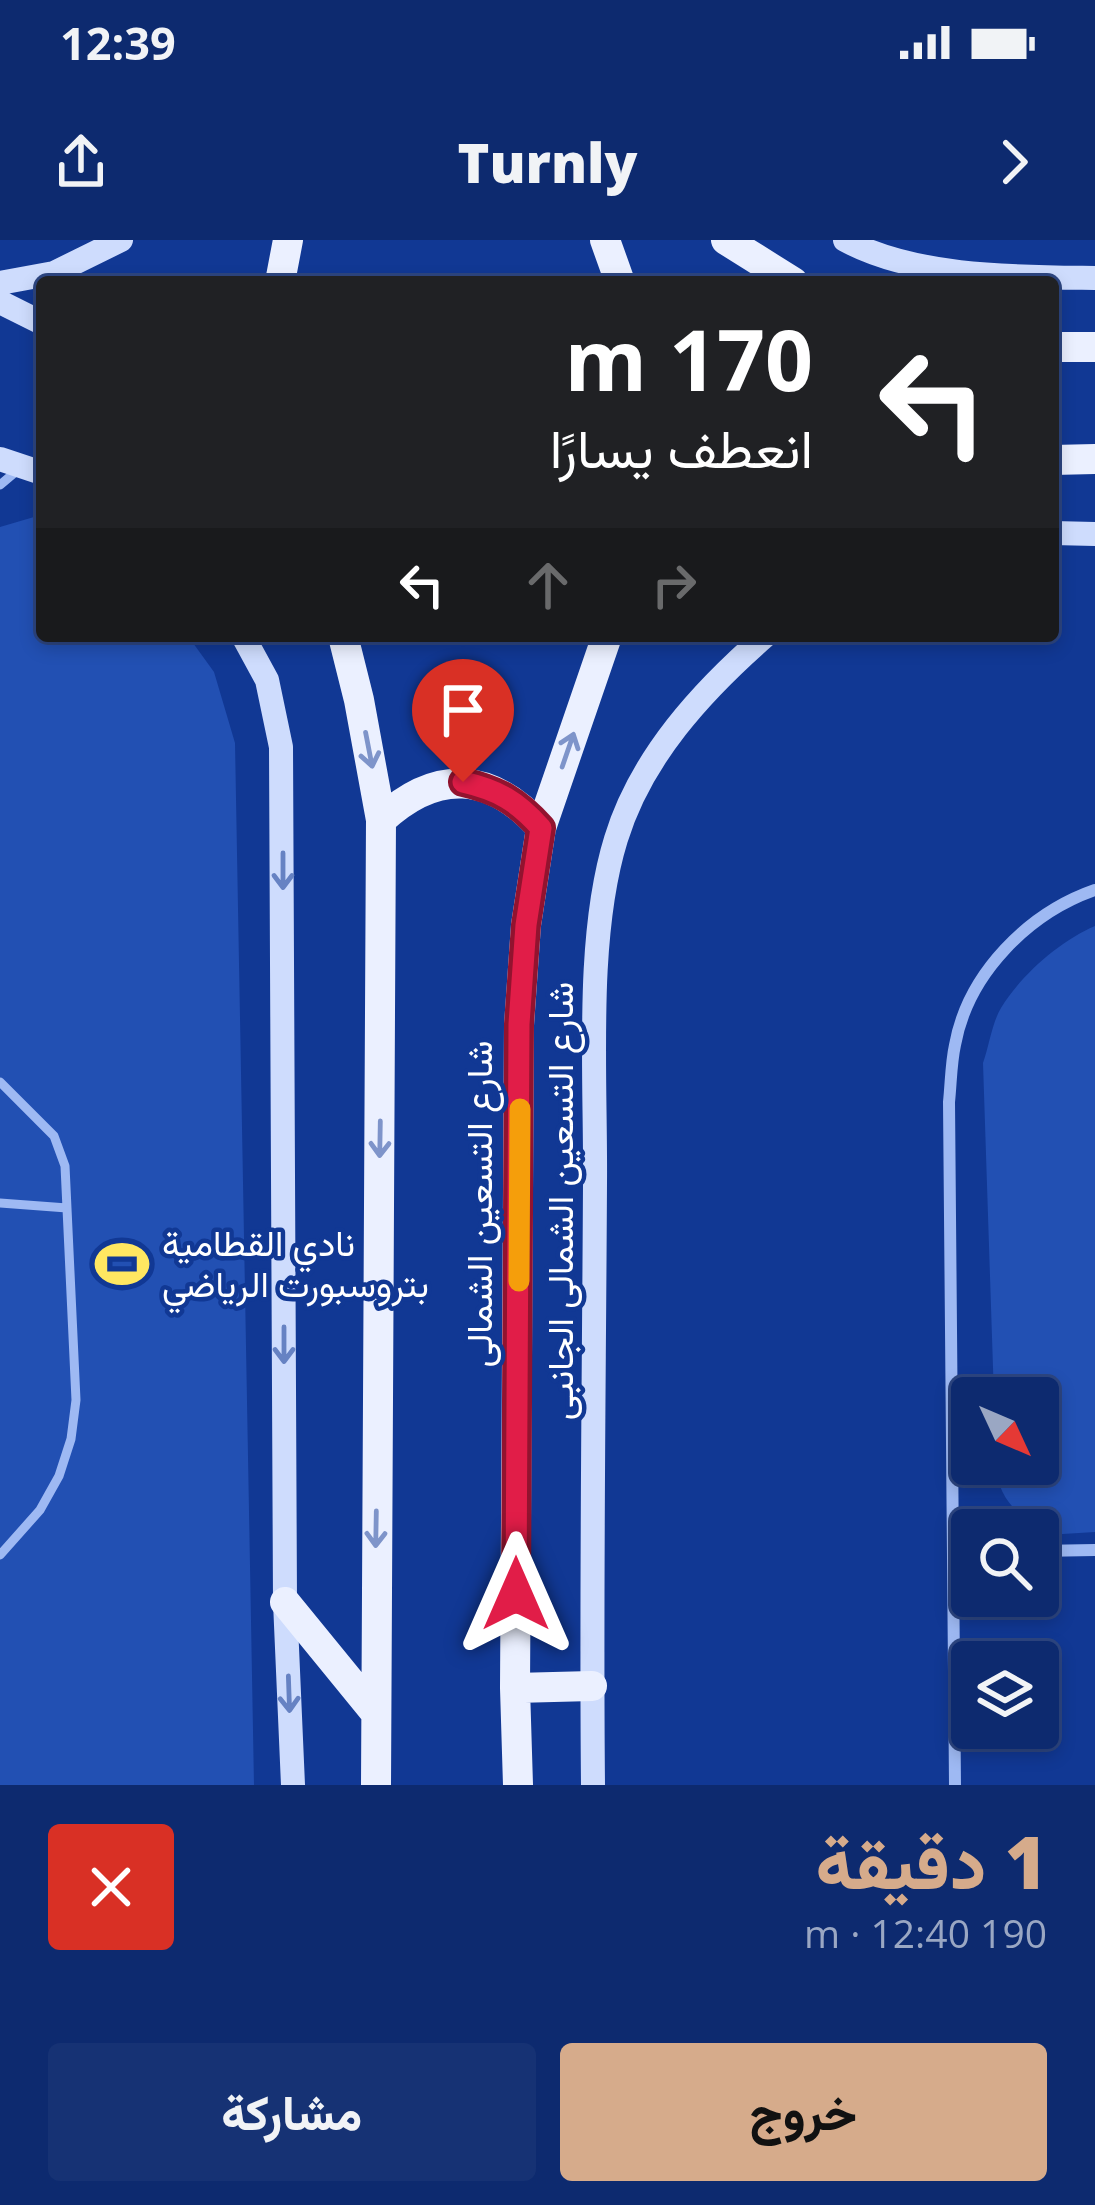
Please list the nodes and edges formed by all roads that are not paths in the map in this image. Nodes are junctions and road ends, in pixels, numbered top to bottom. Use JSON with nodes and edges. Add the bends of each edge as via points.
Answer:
{"nodes":[{"id":1,"x":122,"y":240,"type":"edge"},
{"id":2,"x":288,"y":240,"type":"edge"},
{"id":3,"x":605,"y":240,"type":"edge"},
{"id":4,"x":727,"y":240,"type":"edge"},
{"id":5,"x":845,"y":240,"type":"edge"},
{"id":6,"x":36,"y":276,"type":"edge"},
{"id":7,"x":38,"y":276,"type":"edge"},
{"id":8,"x":281,"y":276,"type":"edge"},
{"id":9,"x":618,"y":276,"type":"edge"},
{"id":10,"x":784,"y":276,"type":"edge"},
{"id":11,"x":1002,"y":276,"type":"edge"},
{"id":12,"x":1059,"y":278,"type":"edge"},
{"id":13,"x":1095,"y":278,"type":"edge"},
{"id":14,"x":0,"y":283,"type":"edge"},
{"id":15,"x":0,"y":302,"type":"edge"},
{"id":16,"x":36,"y":320,"type":"edge"},
{"id":17,"x":1059,"y":346,"type":"edge"},
{"id":18,"x":1095,"y":347,"type":"edge"},
{"id":19,"x":1095,"y":459,"type":"edge"},
{"id":20,"x":1059,"y":460,"type":"edge"},
{"id":21,"x":22,"y":466,"type":"edge"},
{"id":22,"x":0,"y":485,"type":"edge"},
{"id":23,"x":1059,"y":533,"type":"edge"},
{"id":24,"x":1095,"y":534,"type":"edge"},
{"id":25,"x":246,"y":642,"type":"edge"},
{"id":26,"x":344,"y":642,"type":"edge"},
{"id":27,"x":606,"y":642,"type":"edge"},
{"id":28,"x":758,"y":642,"type":"edge"},
{"id":29,"x":381,"y":820,"type":"junction"},
{"id":30,"x":541,"y":828,"type":"junction"},
{"id":31,"x":1095,"y":890,"type":"edge"},
{"id":32,"x":0,"y":1082,"type":"edge"},
{"id":33,"x":0,"y":1203,"type":"edge"},
{"id":34,"x":67,"y":1208,"type":"junction"},
{"id":35,"x":953,"y":1509,"type":"edge"},
{"id":36,"x":1095,"y":1550,"type":"edge"},
{"id":37,"x":1059,"y":1551,"type":"edge"},
{"id":38,"x":0,"y":1555,"type":"edge"},
{"id":39,"x":285,"y":1602,"type":"junction"},
{"id":40,"x":954,"y":1617,"type":"edge"},
{"id":41,"x":592,"y":1686,"type":"junction"},
{"id":42,"x":515,"y":1688,"type":"junction"},
{"id":43,"x":374,"y":1711,"type":"junction"},
{"id":44,"x":293,"y":1785,"type":"edge"},
{"id":45,"x":376,"y":1785,"type":"edge"},
{"id":46,"x":518,"y":1785,"type":"edge"},
{"id":47,"x":593,"y":1785,"type":"edge"},
{"id":48,"x":955,"y":1785,"type":"edge"}],
"edges":[{"from":1,"to":7,"type":"street"},
{"from":2,"to":8,"type":"main road"},
{"from":3,"to":9,"type":"main road"},
{"from":4,"to":10,"type":"main road"},
{"from":5,"to":11,"type":"street","via":[[900,260]]},
{"from":6,"to":14,"type":"street"},
{"from":12,"to":13,"type":"street"},
{"from":15,"to":16,"type":"street"},
{"from":17,"to":18,"type":"main road"},
{"from":19,"to":20,"type":"main road"},
{"from":21,"to":22,"type":"lane"},
{"from":23,"to":24,"type":"street"},
{"from":25,"to":39,"type":"street","one_way":true,"via":[[267,680],[280,747]]},
{"from":26,"to":29,"type":"main road","one_way":true},
{"from":30,"to":27,"type":"main road","name":"شارع التسعين الشمالى","one_way":true},
{"from":28,"to":41,"type":"street","name":"شارع التسعين الشمالى الجانبى","via":[[664,744],[637,787],[604,883]]},
{"from":29,"to":30,"type":"main road","via":[[432,786],[463,782],[494,789]]},
{"from":29,"to":43,"type":"main road","one_way":true},
{"from":30,"to":42,"type":"main road","name":"شارع التسعين الشمالى","via":[[519,1024]]},
{"from":31,"to":35,"type":"street","via":[[1016,936],[978,984],[955,1041]]},
{"from":32,"to":34,"type":"lane","via":[[54,1136]]},
{"from":33,"to":34,"type":"lane"},
{"from":34,"to":38,"type":"lane","via":[[71,1438],[40,1510]]},
{"from":36,"to":37,"type":"street"},
{"from":39,"to":43,"type":"main road"},
{"from":39,"to":44,"type":"street","one_way":true},
{"from":40,"to":48,"type":"street"},
{"from":41,"to":42,"type":"main road"},
{"from":41,"to":47,"type":"street","name":"شارع التسعين الشمالى الجانبى"},
{"from":42,"to":46,"type":"main road","name":"شارع التسعين الشمالى"},
{"from":43,"to":45,"type":"main road"}]}
